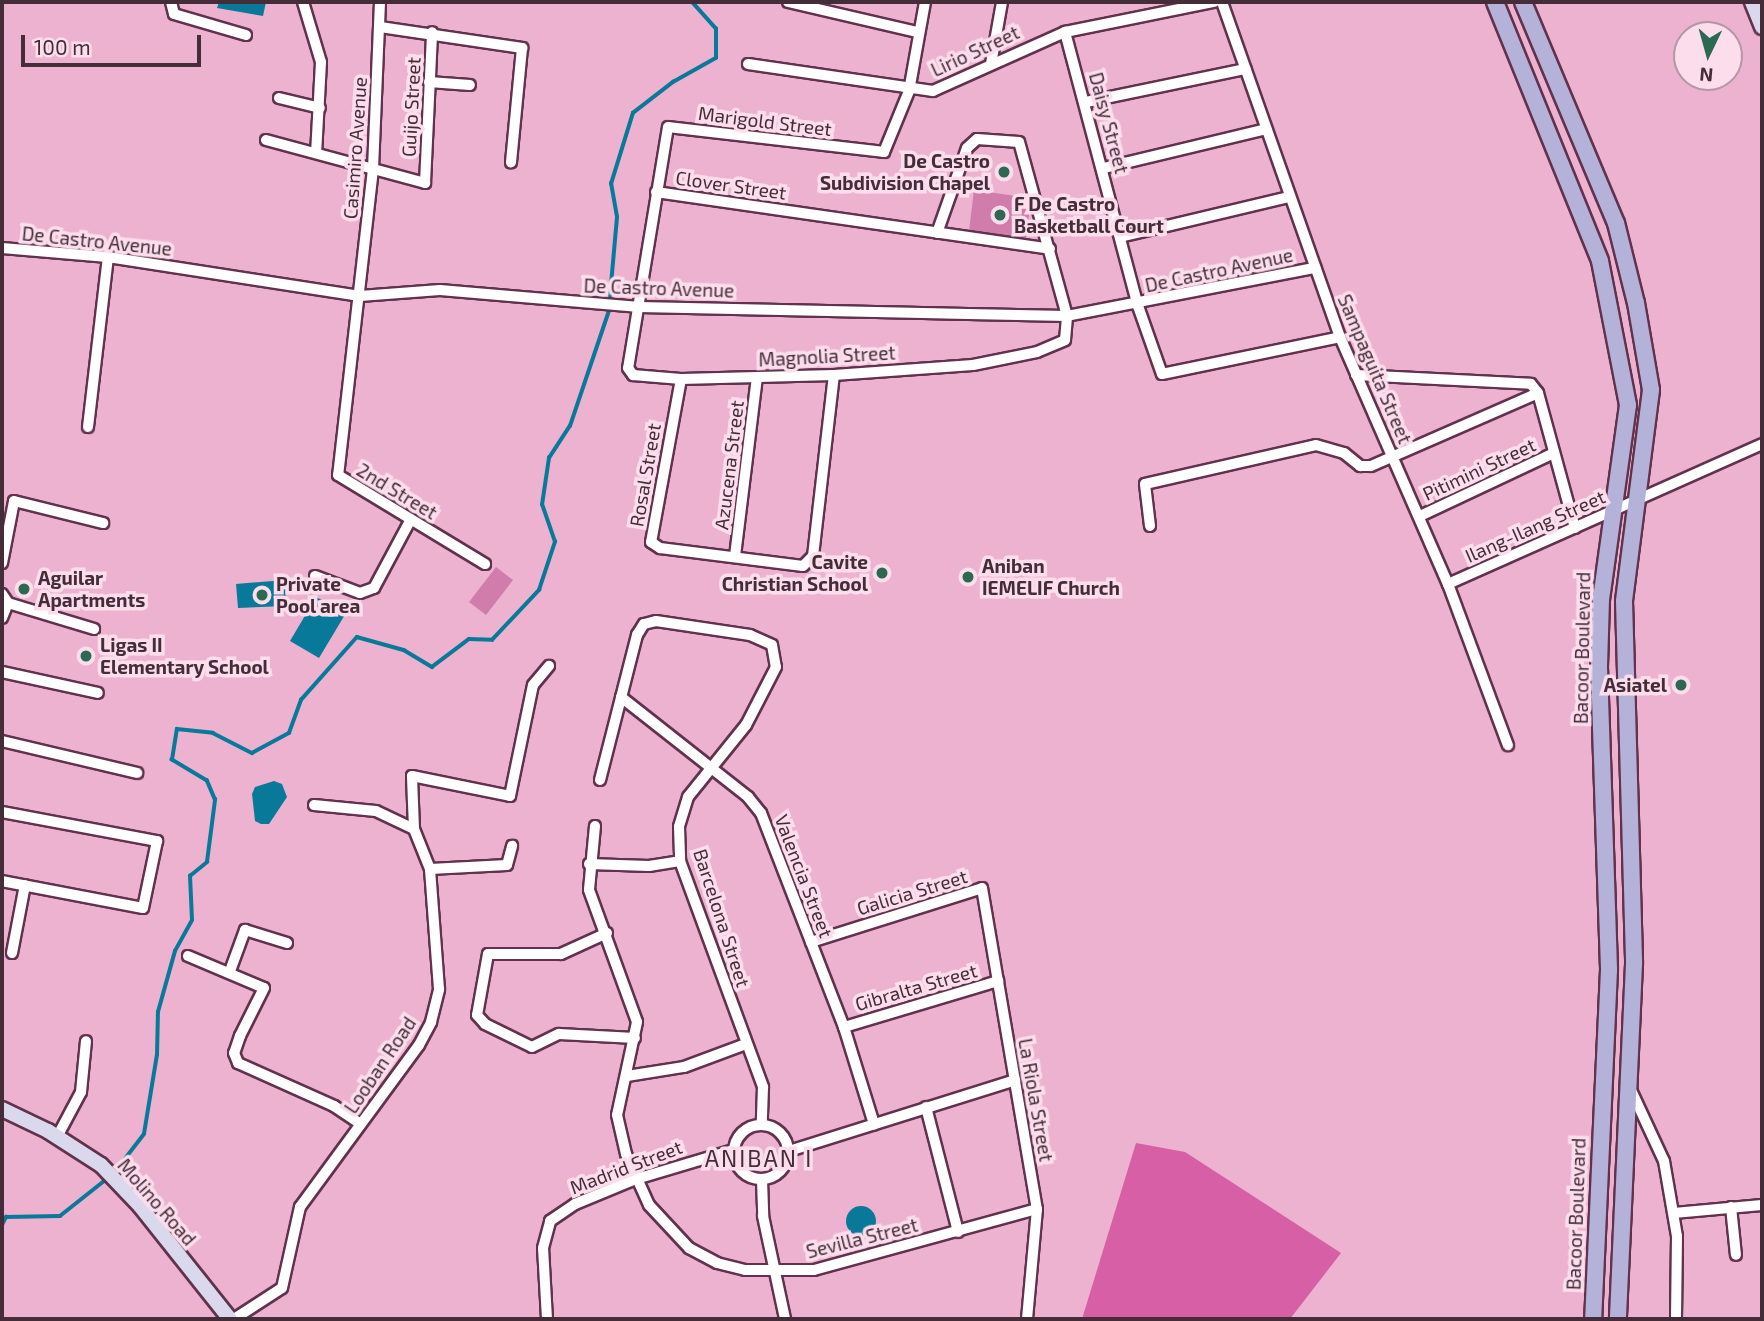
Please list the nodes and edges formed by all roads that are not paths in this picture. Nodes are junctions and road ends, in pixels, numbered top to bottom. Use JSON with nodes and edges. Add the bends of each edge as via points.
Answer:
{"nodes":[{"id":1,"x":171,"y":2,"type":"edge"},
{"id":2,"x":303,"y":2,"type":"edge"},
{"id":3,"x":380,"y":2,"type":"edge"},
{"id":4,"x":788,"y":2,"type":"edge"},
{"id":5,"x":925,"y":2,"type":"edge"},
{"id":6,"x":1002,"y":2,"type":"edge"},
{"id":7,"x":1214,"y":2,"type":"edge"},
{"id":8,"x":1222,"y":2,"type":"edge"},
{"id":9,"x":1494,"y":2,"type":"edge"},
{"id":10,"x":1523,"y":2,"type":"edge"},
{"id":11,"x":1752,"y":2,"type":"edge"},
{"id":12,"x":380,"y":27,"type":"junction"},
{"id":13,"x":1762,"y":27,"type":"edge"},
{"id":14,"x":432,"y":32,"type":"junction"},
{"id":15,"x":917,"y":32,"type":"junction"},
{"id":16,"x":1065,"y":33,"type":"junction"},
{"id":17,"x":246,"y":35,"type":"dead end"},
{"id":18,"x":748,"y":64,"type":"dead end"},
{"id":19,"x":991,"y":65,"type":"junction"},
{"id":20,"x":1246,"y":69,"type":"junction"},
{"id":21,"x":429,"y":82,"type":"junction"},
{"id":22,"x":470,"y":86,"type":"dead end"},
{"id":23,"x":909,"y":91,"type":"junction"},
{"id":24,"x":279,"y":98,"type":"dead end"},
{"id":25,"x":1086,"y":102,"type":"junction"},
{"id":26,"x":320,"y":108,"type":"junction"},
{"id":27,"x":1266,"y":129,"type":"junction"},
{"id":28,"x":266,"y":140,"type":"dead end"},
{"id":29,"x":316,"y":153,"type":"junction"},
{"id":30,"x":511,"y":162,"type":"dead end"},
{"id":31,"x":1104,"y":168,"type":"junction"},
{"id":32,"x":373,"y":169,"type":"junction"},
{"id":33,"x":656,"y":192,"type":"junction"},
{"id":34,"x":1289,"y":197,"type":"junction"},
{"id":35,"x":937,"y":233,"type":"junction"},
{"id":36,"x":1120,"y":237,"type":"junction"},
{"id":37,"x":2,"y":248,"type":"edge"},
{"id":38,"x":1050,"y":249,"type":"junction"},
{"id":39,"x":108,"y":257,"type":"junction"},
{"id":40,"x":1315,"y":268,"type":"junction"},
{"id":41,"x":360,"y":296,"type":"junction"},
{"id":42,"x":1138,"y":306,"type":"junction"},
{"id":43,"x":639,"y":307,"type":"junction"},
{"id":44,"x":1067,"y":316,"type":"junction"},
{"id":45,"x":1339,"y":337,"type":"junction"},
{"id":46,"x":834,"y":374,"type":"junction"},
{"id":47,"x":1356,"y":375,"type":"junction"},
{"id":48,"x":757,"y":378,"type":"junction"},
{"id":49,"x":681,"y":379,"type":"junction"},
{"id":50,"x":1538,"y":393,"type":"junction"},
{"id":51,"x":88,"y":427,"type":"dead end"},
{"id":52,"x":1762,"y":444,"type":"edge"},
{"id":53,"x":1554,"y":453,"type":"junction"},
{"id":54,"x":1394,"y":456,"type":"junction"},
{"id":55,"x":1636,"y":502,"type":"junction"},
{"id":56,"x":1611,"y":512,"type":"junction"},
{"id":57,"x":1420,"y":516,"type":"junction"},
{"id":58,"x":411,"y":519,"type":"junction"},
{"id":59,"x":103,"y":523,"type":"dead end"},
{"id":60,"x":1150,"y":526,"type":"dead end"},
{"id":61,"x":1575,"y":528,"type":"junction"},
{"id":62,"x":735,"y":556,"type":"junction"},
{"id":63,"x":2,"y":563,"type":"edge"},
{"id":64,"x":485,"y":564,"type":"dead end"},
{"id":65,"x":315,"y":576,"type":"dead end"},
{"id":66,"x":1448,"y":583,"type":"junction"},
{"id":67,"x":5,"y":598,"type":"edge"},
{"id":68,"x":2,"y":618,"type":"edge"},
{"id":69,"x":94,"y":629,"type":"dead end"},
{"id":70,"x":550,"y":666,"type":"dead end"},
{"id":71,"x":2,"y":672,"type":"edge"},
{"id":72,"x":98,"y":692,"type":"dead end"},
{"id":73,"x":621,"y":697,"type":"junction"},
{"id":74,"x":2,"y":741,"type":"edge"},
{"id":75,"x":1508,"y":745,"type":"dead end"},
{"id":76,"x":1602,"y":753,"type":"junction"},
{"id":77,"x":1628,"y":753,"type":"junction"},
{"id":78,"x":712,"y":767,"type":"junction"},
{"id":79,"x":137,"y":772,"type":"dead end"},
{"id":80,"x":600,"y":780,"type":"dead end"},
{"id":81,"x":314,"y":805,"type":"dead end"},
{"id":82,"x":2,"y":812,"type":"edge"},
{"id":83,"x":595,"y":826,"type":"dead end"},
{"id":84,"x":414,"y":829,"type":"junction"},
{"id":85,"x":512,"y":846,"type":"dead end"},
{"id":86,"x":680,"y":861,"type":"junction"},
{"id":87,"x":589,"y":864,"type":"junction"},
{"id":88,"x":430,"y":869,"type":"junction"},
{"id":89,"x":2,"y":881,"type":"edge"},
{"id":90,"x":25,"y":885,"type":"junction"},
{"id":91,"x":982,"y":888,"type":"joint"},
{"id":92,"x":607,"y":933,"type":"junction"},
{"id":93,"x":811,"y":942,"type":"junction"},
{"id":94,"x":287,"y":943,"type":"dead end"},
{"id":95,"x":12,"y":953,"type":"dead end"},
{"id":96,"x":188,"y":956,"type":"dead end"},
{"id":97,"x":230,"y":971,"type":"junction"},
{"id":98,"x":998,"y":981,"type":"junction"},
{"id":99,"x":844,"y":1027,"type":"junction"},
{"id":100,"x":635,"y":1038,"type":"junction"},
{"id":101,"x":86,"y":1041,"type":"dead end"},
{"id":102,"x":746,"y":1044,"type":"junction"},
{"id":103,"x":626,"y":1076,"type":"junction"},
{"id":104,"x":1015,"y":1080,"type":"junction"},
{"id":105,"x":1629,"y":1087,"type":"junction"},
{"id":106,"x":926,"y":1107,"type":"junction"},
{"id":107,"x":2,"y":1110,"type":"edge"},
{"id":108,"x":361,"y":1124,"type":"junction"},
{"id":109,"x":874,"y":1124,"type":"junction"},
{"id":110,"x":762,"y":1125,"type":"junction"},
{"id":111,"x":57,"y":1137,"type":"junction"},
{"id":112,"x":733,"y":1150,"type":"junction"},
{"id":113,"x":789,"y":1151,"type":"junction"},
{"id":114,"x":636,"y":1179,"type":"junction"},
{"id":115,"x":762,"y":1180,"type":"junction"},
{"id":116,"x":1762,"y":1205,"type":"edge"},
{"id":117,"x":1731,"y":1207,"type":"junction"},
{"id":118,"x":1038,"y":1209,"type":"junction"},
{"id":119,"x":1674,"y":1213,"type":"junction"},
{"id":120,"x":958,"y":1232,"type":"junction"},
{"id":121,"x":1736,"y":1255,"type":"dead end"},
{"id":122,"x":775,"y":1272,"type":"junction"},
{"id":123,"x":232,"y":1319,"type":"edge"},
{"id":124,"x":547,"y":1319,"type":"edge"},
{"id":125,"x":785,"y":1319,"type":"edge"},
{"id":126,"x":1027,"y":1319,"type":"edge"},
{"id":127,"x":1593,"y":1319,"type":"edge"},
{"id":128,"x":1619,"y":1319,"type":"edge"},
{"id":129,"x":1676,"y":1319,"type":"edge"}],
"edges":[{"from":1,"to":17,"type":"street","via":[[174,14]]},
{"from":2,"to":26,"type":"street","via":[[321,62]]},
{"from":3,"to":12,"type":"street","name":"Casimiro Avenue"},
{"from":4,"to":15,"type":"street"},
{"from":5,"to":15,"type":"street","name":"Marigold Street"},
{"from":6,"to":19,"type":"street"},
{"from":7,"to":16,"type":"street","name":"Lirio Street"},
{"from":8,"to":20,"type":"street","name":"Sampaguita Street"},
{"from":9,"to":56,"type":"main road","name":"Bacoor Boulevard","via":[[1600,261],[1628,405]]},
{"from":10,"to":55,"type":"main road","via":[[1616,223],[1630,276],[1651,390]]},
{"from":11,"to":13,"type":"main road"},
{"from":12,"to":14,"type":"street"},
{"from":12,"to":32,"type":"street","name":"Casimiro Avenue"},
{"from":14,"to":21,"type":"street","name":"Guijo Street"},
{"from":14,"to":30,"type":"street","via":[[515,44],[524,53]]},
{"from":15,"to":23,"type":"street","name":"Marigold Street"},
{"from":16,"to":19,"type":"street","name":"Lirio Street"},
{"from":16,"to":25,"type":"street","name":"Daisy Street"},
{"from":18,"to":23,"type":"street","name":"Lirio Street","via":[[872,80]]},
{"from":19,"to":23,"type":"street","name":"Lirio Street","via":[[933,91]]},
{"from":20,"to":25,"type":"street"},
{"from":20,"to":27,"type":"street","name":"Sampaguita Street"},
{"from":21,"to":22,"type":"street"},
{"from":21,"to":32,"type":"street","name":"Guijo Street","via":[[425,183]]},
{"from":23,"to":33,"type":"street","name":"Marigold Street","via":[[884,152],[668,127]]},
{"from":24,"to":26,"type":"street"},
{"from":25,"to":31,"type":"street","name":"Daisy Street"},
{"from":26,"to":29,"type":"street"},
{"from":27,"to":31,"type":"street"},
{"from":27,"to":34,"type":"street","name":"Sampaguita Street"},
{"from":28,"to":29,"type":"street"},
{"from":29,"to":32,"type":"street"},
{"from":31,"to":36,"type":"street","name":"Daisy Street"},
{"from":32,"to":41,"type":"street","name":"Casimiro Avenue"},
{"from":33,"to":35,"type":"street","name":"Clover Street"},
{"from":33,"to":43,"type":"street","name":"Marigold Street"},
{"from":34,"to":36,"type":"street"},
{"from":34,"to":40,"type":"street","name":"Sampaguita Street"},
{"from":35,"to":38,"type":"street","name":"Clover Street"},
{"from":35,"to":38,"type":"street","via":[[967,148],[977,139],[1018,142]]},
{"from":36,"to":42,"type":"street","name":"Daisy Street"},
{"from":37,"to":39,"type":"street","name":"De Castro Avenue"},
{"from":38,"to":44,"type":"street"},
{"from":39,"to":41,"type":"street","name":"De Castro Avenue"},
{"from":39,"to":51,"type":"street"},
{"from":40,"to":42,"type":"street","name":"De Castro Avenue"},
{"from":40,"to":45,"type":"street","name":"Sampaguita Street"},
{"from":41,"to":43,"type":"street","name":"De Castro Avenue","via":[[440,290]]},
{"from":41,"to":58,"type":"street","name":"2nd Street","via":[[338,475]]},
{"from":42,"to":44,"type":"street","name":"De Castro Avenue"},
{"from":42,"to":45,"type":"street","name":"Daisy Street","via":[[1162,374]]},
{"from":43,"to":44,"type":"street","name":"De Castro Avenue"},
{"from":43,"to":49,"type":"street","name":"Magnolia Street","via":[[628,368],[633,375]]},
{"from":44,"to":46,"type":"street","name":"Magnolia Street","via":[[1065,340],[1037,352],[973,365]]},
{"from":45,"to":47,"type":"street","name":"Sampaguita Street"},
{"from":46,"to":48,"type":"street","name":"Magnolia Street"},
{"from":46,"to":62,"type":"street","name":"Rosal Street","via":[[810,564]]},
{"from":47,"to":50,"type":"street","via":[[1531,384]]},
{"from":47,"to":54,"type":"street","name":"Sampaguita Street"},
{"from":48,"to":49,"type":"street","name":"Magnolia Street"},
{"from":48,"to":62,"type":"street","name":"Azucena Street"},
{"from":49,"to":62,"type":"street","name":"Rosal Street","via":[[651,542],[660,548]]},
{"from":50,"to":53,"type":"street"},
{"from":50,"to":54,"type":"street"},
{"from":52,"to":55,"type":"street","name":"Ilang-Ilang Street"},
{"from":53,"to":57,"type":"street","name":"Pitimini Street"},
{"from":53,"to":61,"type":"street"},
{"from":54,"to":57,"type":"street","name":"Sampaguita Street"},
{"from":54,"to":60,"type":"street","via":[[1360,466],[1329,446],[1303,446],[1145,484]]},
{"from":55,"to":56,"type":"street","name":"Ilang-Ilang Street"},
{"from":55,"to":77,"type":"main road","via":[[1625,601]]},
{"from":56,"to":61,"type":"street","name":"Ilang-Ilang Street"},
{"from":56,"to":76,"type":"main road","name":"Bacoor Boulevard","via":[[1599,654]]},
{"from":57,"to":66,"type":"street","name":"Sampaguita Street"},
{"from":58,"to":64,"type":"street","name":"2nd Street"},
{"from":58,"to":65,"type":"street","via":[[374,588],[360,593]]},
{"from":59,"to":63,"type":"street","via":[[14,501]]},
{"from":61,"to":66,"type":"street","name":"Ilang-Ilang Street"},
{"from":66,"to":75,"type":"street","name":"Sampaguita Street"},
{"from":67,"to":68,"type":"street"},
{"from":67,"to":69,"type":"street"},
{"from":70,"to":84,"type":"street","name":"Looban Road","via":[[533,685],[510,796],[412,776]]},
{"from":71,"to":72,"type":"street"},
{"from":73,"to":78,"type":"street","name":"Valencia Street"},
{"from":73,"to":78,"type":"street","name":"Barcelona Street","via":[[644,624],[656,621],[750,635],[772,645],[776,667],[746,725]]},
{"from":73,"to":80,"type":"street"},
{"from":74,"to":79,"type":"street"},
{"from":76,"to":77,"type":"main road"},
{"from":76,"to":127,"type":"main road","name":"Bacoor Boulevard","via":[[1609,970]]},
{"from":77,"to":105,"type":"main road","via":[[1634,964]]},
{"from":78,"to":86,"type":"street","name":"Barcelona Street","via":[[688,797],[679,827]]},
{"from":78,"to":93,"type":"street","name":"Valencia Street","via":[[761,813]]},
{"from":81,"to":84,"type":"street","via":[[376,811]]},
{"from":82,"to":90,"type":"street","via":[[157,841],[143,908]]},
{"from":83,"to":87,"type":"street","name":"Sevilla Street"},
{"from":84,"to":88,"type":"street","name":"Looban Road"},
{"from":85,"to":88,"type":"street","via":[[508,866]]},
{"from":86,"to":87,"type":"street","via":[[649,866]]},
{"from":86,"to":102,"type":"street","name":"Barcelona Street"},
{"from":87,"to":92,"type":"street","name":"Sevilla Street","via":[[589,890]]},
{"from":88,"to":108,"type":"street","name":"Looban Road","via":[[439,989],[431,1022]]},
{"from":89,"to":90,"type":"street"},
{"from":90,"to":95,"type":"street"},
{"from":91,"to":93,"type":"street","name":"Galicia Street"},
{"from":91,"to":98,"type":"street","name":"La Riola Street"},
{"from":92,"to":100,"type":"street","name":"Sevilla Street","via":[[631,998]]},
{"from":92,"to":100,"type":"street","via":[[561,954],[488,954],[477,1015],[485,1024],[532,1047],[559,1034]]},
{"from":93,"to":99,"type":"street","name":"Valencia Street"},
{"from":94,"to":97,"type":"street","via":[[246,930]]},
{"from":96,"to":97,"type":"street"},
{"from":97,"to":108,"type":"street","via":[[264,990],[240,1035],[234,1054],[238,1063],[334,1106]]},
{"from":98,"to":99,"type":"street","name":"Gibralta Street"},
{"from":98,"to":104,"type":"street","name":"La Riola Street"},
{"from":99,"to":109,"type":"street","name":"Valencia Street"},
{"from":100,"to":103,"type":"street","name":"Sevilla Street"},
{"from":101,"to":111,"type":"street","via":[[81,1092]]},
{"from":102,"to":103,"type":"street","via":[[684,1067]]},
{"from":102,"to":110,"type":"street","name":"Barcelona Street","via":[[762,1087]]},
{"from":103,"to":114,"type":"street","name":"Sevilla Street","via":[[617,1115]]},
{"from":104,"to":106,"type":"street"},
{"from":104,"to":118,"type":"street","name":"La Riola Street"},
{"from":105,"to":119,"type":"street","via":[[1664,1161]]},
{"from":105,"to":128,"type":"main road"},
{"from":106,"to":109,"type":"street"},
{"from":106,"to":120,"type":"street"},
{"from":107,"to":111,"type":"main road","name":"Molino Road"},
{"from":108,"to":123,"type":"street","name":"Looban Road","via":[[300,1207],[282,1288]]},
{"from":109,"to":113,"type":"street"},
{"from":110,"to":112,"type":"street","via":[[746,1129]]},
{"from":110,"to":113,"type":"street","via":[[783,1136]]},
{"from":111,"to":123,"type":"main road","name":"Molino Road","via":[[117,1181]]},
{"from":112,"to":114,"type":"street","name":"Madrid Street"},
{"from":112,"to":115,"type":"street","via":[[744,1174]]},
{"from":113,"to":115,"type":"street","via":[[784,1168]]},
{"from":114,"to":122,"type":"street","name":"Sevilla Street","via":[[649,1205],[689,1248],[717,1263]]},
{"from":114,"to":124,"type":"street","name":"Madrid Street","via":[[575,1204],[550,1222],[543,1248]]},
{"from":115,"to":122,"type":"street","via":[[763,1216]]},
{"from":116,"to":117,"type":"street"},
{"from":117,"to":119,"type":"street"},
{"from":117,"to":121,"type":"street"},
{"from":118,"to":120,"type":"street","name":"Sevilla Street"},
{"from":118,"to":126,"type":"street","name":"La Riola Street"},
{"from":119,"to":129,"type":"street"},
{"from":120,"to":122,"type":"street","name":"Sevilla Street","via":[[814,1270]]},
{"from":122,"to":125,"type":"street"}]}
